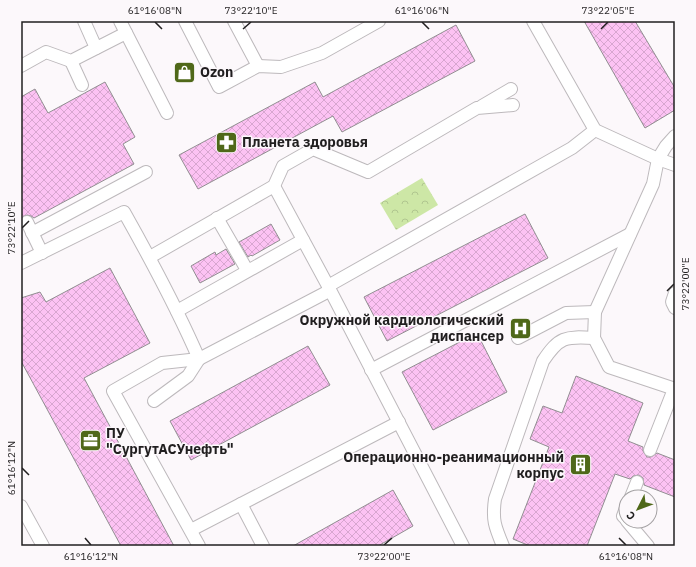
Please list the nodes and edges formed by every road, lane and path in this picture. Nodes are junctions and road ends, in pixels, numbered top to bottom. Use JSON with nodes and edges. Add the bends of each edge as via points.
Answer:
{"nodes":[{"id":1,"x":84,"y":21,"type":"edge"},
{"id":2,"x":120,"y":21,"type":"edge"},
{"id":3,"x":185,"y":21,"type":"edge"},
{"id":4,"x":234,"y":21,"type":"edge"},
{"id":5,"x":379,"y":21,"type":"edge"},
{"id":6,"x":533,"y":21,"type":"edge"},
{"id":7,"x":126,"y":33,"type":"junction"},
{"id":8,"x":96,"y":48,"type":"junction"},
{"id":9,"x":72,"y":61,"type":"junction"},
{"id":10,"x":21,"y":66,"type":"edge"},
{"id":11,"x":258,"y":66,"type":"junction"},
{"id":12,"x":82,"y":84,"type":"dead end"},
{"id":13,"x":511,"y":89,"type":"dead end"},
{"id":14,"x":513,"y":105,"type":"dead end"},
{"id":15,"x":477,"y":108,"type":"junction"},
{"id":16,"x":167,"y":113,"type":"dead end"},
{"id":17,"x":595,"y":130,"type":"junction"},
{"id":18,"x":675,"y":136,"type":"edge"},
{"id":19,"x":658,"y":159,"type":"junction"},
{"id":20,"x":675,"y":165,"type":"edge"},
{"id":21,"x":146,"y":172,"type":"dead end"},
{"id":22,"x":274,"y":186,"type":"junction"},
{"id":23,"x":217,"y":218,"type":"junction"},
{"id":24,"x":27,"y":222,"type":"dead end"},
{"id":25,"x":32,"y":233,"type":"junction"},
{"id":26,"x":630,"y":234,"type":"junction"},
{"id":27,"x":303,"y":240,"type":"junction"},
{"id":28,"x":42,"y":253,"type":"junction"},
{"id":29,"x":150,"y":257,"type":"junction"},
{"id":30,"x":21,"y":263,"type":"edge"},
{"id":31,"x":247,"y":270,"type":"junction"},
{"id":32,"x":329,"y":289,"type":"junction"},
{"id":33,"x":675,"y":293,"type":"edge"},
{"id":34,"x":675,"y":308,"type":"edge"},
{"id":35,"x":177,"y":311,"type":"junction"},
{"id":36,"x":595,"y":312,"type":"junction"},
{"id":37,"x":518,"y":338,"type":"dead end"},
{"id":38,"x":594,"y":338,"type":"junction"},
{"id":39,"x":199,"y":359,"type":"junction"},
{"id":40,"x":371,"y":370,"type":"junction"},
{"id":41,"x":675,"y":389,"type":"edge"},
{"id":42,"x":154,"y":401,"type":"dead end"},
{"id":43,"x":399,"y":422,"type":"junction"},
{"id":44,"x":650,"y":450,"type":"dead end"},
{"id":45,"x":637,"y":482,"type":"dead end"},
{"id":46,"x":634,"y":489,"type":"edge"},
{"id":47,"x":241,"y":504,"type":"junction"},
{"id":48,"x":21,"y":506,"type":"edge"},
{"id":49,"x":634,"y":529,"type":"edge"},
{"id":50,"x":191,"y":530,"type":"junction"},
{"id":51,"x":43,"y":546,"type":"edge"},
{"id":52,"x":199,"y":546,"type":"edge"},
{"id":53,"x":263,"y":546,"type":"edge"},
{"id":54,"x":463,"y":546,"type":"edge"},
{"id":55,"x":504,"y":546,"type":"edge"},
{"id":56,"x":648,"y":546,"type":"edge"}],
"edges":[{"from":1,"to":8,"type":"lane"},
{"from":2,"to":7,"type":"lane"},
{"from":3,"to":11,"type":"lane","via":[[219,87]]},
{"from":4,"to":11,"type":"lane"},
{"from":5,"to":11,"type":"lane","via":[[322,53],[281,66]]},
{"from":6,"to":17,"type":"lane"},
{"from":7,"to":8,"type":"lane"},
{"from":7,"to":16,"type":"lane"},
{"from":8,"to":9,"type":"lane"},
{"from":9,"to":10,"type":"lane","via":[[46,52]]},
{"from":9,"to":12,"type":"lane"},
{"from":13,"to":15,"type":"lane"},
{"from":14,"to":15,"type":"lane"},
{"from":15,"to":22,"type":"lane","via":[[368,172],[313,149],[283,166]]},
{"from":17,"to":19,"type":"lane"},
{"from":17,"to":32,"type":"lane","via":[[572,148]]},
{"from":18,"to":19,"type":"lane"},
{"from":19,"to":20,"type":"lane"},
{"from":19,"to":26,"type":"lane","via":[[653,184]]},
{"from":21,"to":25,"type":"lane"},
{"from":22,"to":23,"type":"lane"},
{"from":22,"to":27,"type":"lane"},
{"from":23,"to":29,"type":"lane"},
{"from":23,"to":31,"type":"lane"},
{"from":24,"to":25,"type":"lane"},
{"from":25,"to":28,"type":"lane"},
{"from":26,"to":36,"type":"lane"},
{"from":26,"to":40,"type":"lane"},
{"from":27,"to":31,"type":"lane"},
{"from":27,"to":32,"type":"lane"},
{"from":28,"to":29,"type":"lane","via":[[124,212]]},
{"from":28,"to":30,"type":"lane"},
{"from":29,"to":35,"type":"lane"},
{"from":31,"to":35,"type":"lane"},
{"from":32,"to":39,"type":"lane"},
{"from":32,"to":40,"type":"lane"},
{"from":33,"to":34,"type":"lane","via":[[672,302]]},
{"from":35,"to":39,"type":"lane"},
{"from":36,"to":37,"type":"lane","via":[[566,313]]},
{"from":36,"to":38,"type":"lane"},
{"from":38,"to":41,"type":"lane","via":[[609,367]]},
{"from":38,"to":55,"type":"lane","via":[[573,336],[564,339],[556,344],[543,362],[493,512],[495,527]]},
{"from":39,"to":42,"type":"lane","via":[[188,376]]},
{"from":39,"to":50,"type":"lane","via":[[162,363],[113,392]]},
{"from":40,"to":43,"type":"lane"},
{"from":41,"to":44,"type":"lane"},
{"from":43,"to":47,"type":"lane"},
{"from":43,"to":54,"type":"lane"},
{"from":45,"to":46,"type":"lane"},
{"from":47,"to":50,"type":"lane"},
{"from":47,"to":53,"type":"lane"},
{"from":48,"to":51,"type":"lane"},
{"from":49,"to":56,"type":"lane"},
{"from":50,"to":52,"type":"lane"}]}
